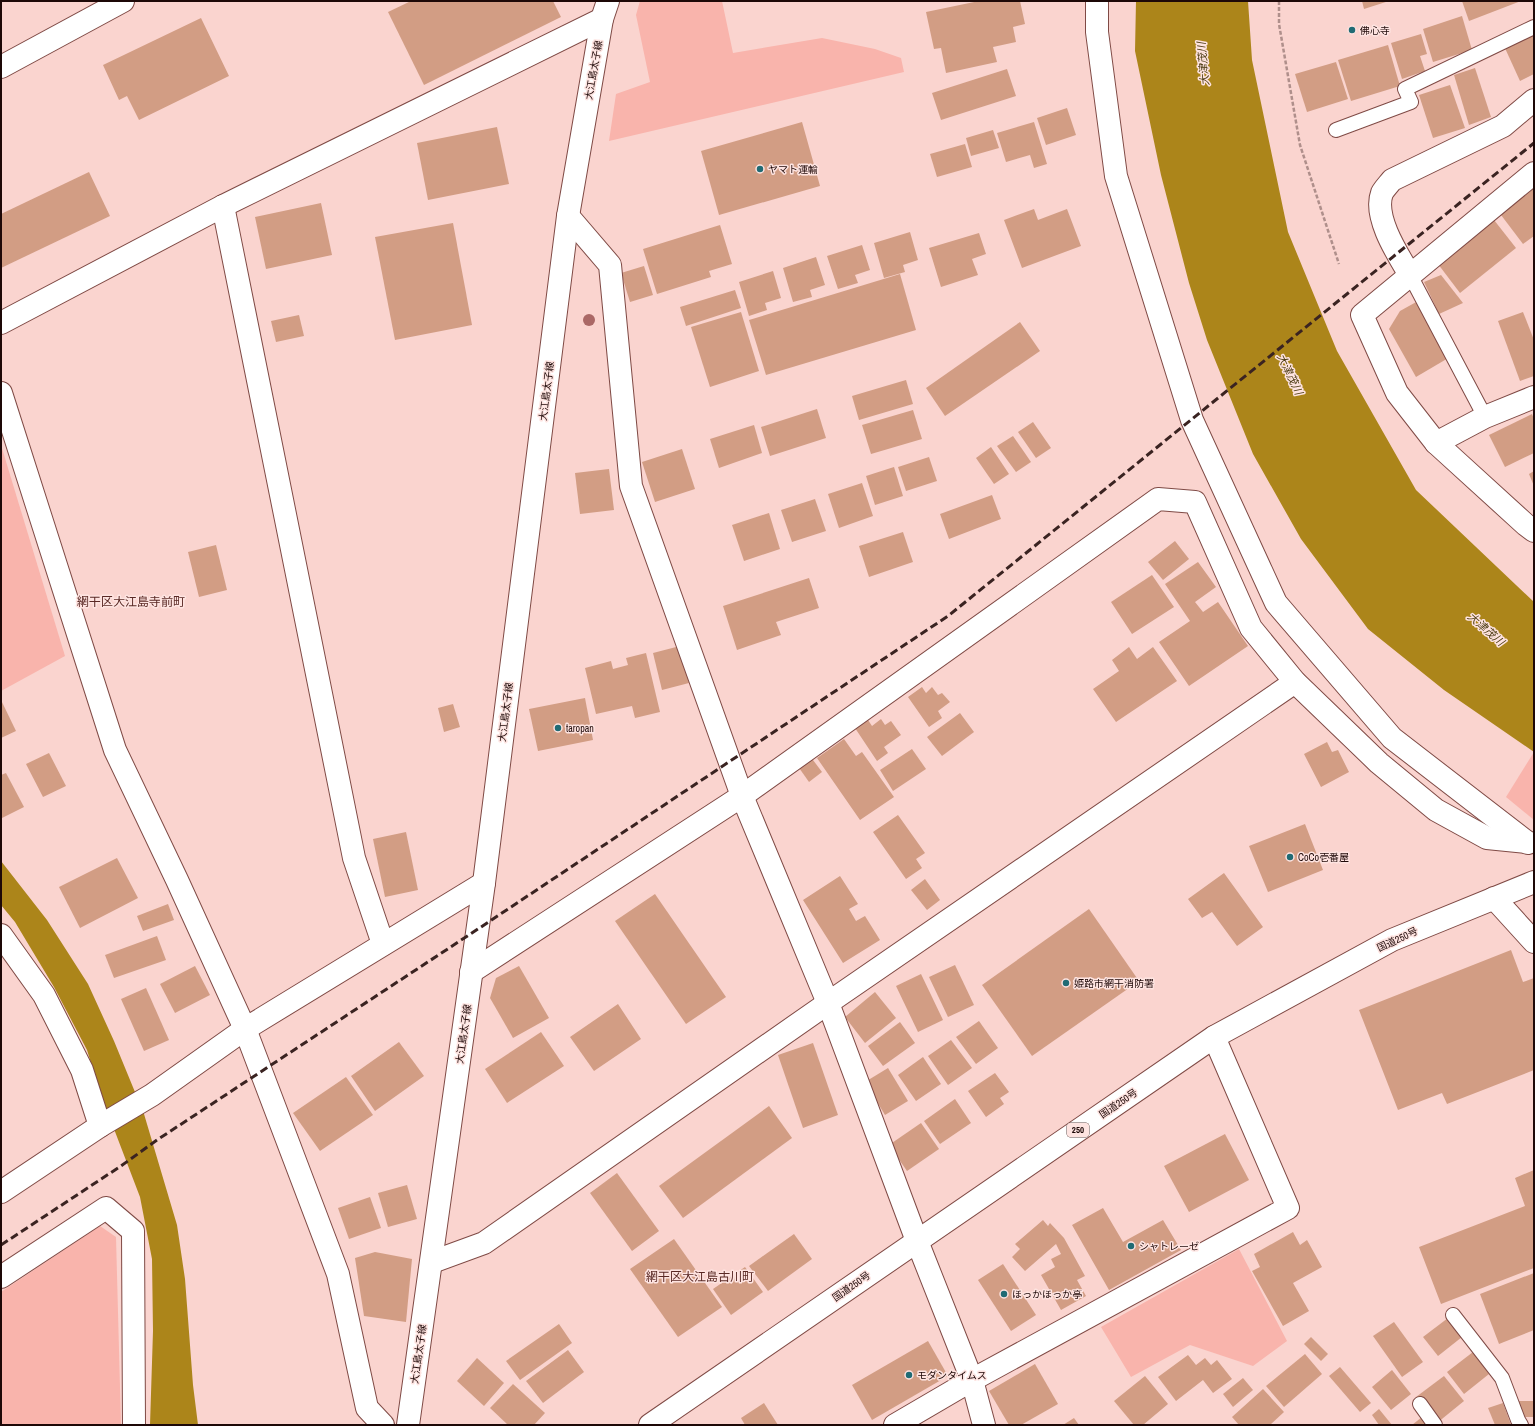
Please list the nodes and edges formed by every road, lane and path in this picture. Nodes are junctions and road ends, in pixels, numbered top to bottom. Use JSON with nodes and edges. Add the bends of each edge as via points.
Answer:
{"nodes":[{"id":1,"x":124,"y":1,"type":"edge"},
{"id":2,"x":1097,"y":1,"type":"edge"},
{"id":3,"x":1279,"y":1,"type":"edge"},
{"id":4,"x":605,"y":10,"type":"edge"},
{"id":5,"x":1534,"y":27,"type":"edge"},
{"id":6,"x":1,"y":67,"type":"edge"},
{"id":7,"x":1534,"y":100,"type":"edge"},
{"id":8,"x":1336,"y":130,"type":"dead end"},
{"id":9,"x":1534,"y":173,"type":"edge"},
{"id":10,"x":223,"y":206,"type":"junction"},
{"id":11,"x":568,"y":216,"type":"junction"},
{"id":12,"x":1339,"y":264,"type":"dead end"},
{"id":13,"x":1410,"y":275,"type":"junction"},
{"id":14,"x":1,"y":323,"type":"edge"},
{"id":15,"x":1,"y":393,"type":"edge"},
{"id":16,"x":1534,"y":397,"type":"edge"},
{"id":17,"x":1485,"y":418,"type":"junction"},
{"id":18,"x":1436,"y":443,"type":"junction"},
{"id":19,"x":1534,"y":531,"type":"edge"},
{"id":20,"x":1295,"y":682,"type":"junction"},
{"id":21,"x":742,"y":796,"type":"junction"},
{"id":22,"x":1531,"y":844,"type":"edge"},
{"id":23,"x":1534,"y":882,"type":"edge"},
{"id":24,"x":484,"y":883,"type":"junction"},
{"id":25,"x":1494,"y":898,"type":"junction"},
{"id":26,"x":1,"y":935,"type":"edge"},
{"id":27,"x":1534,"y":942,"type":"edge"},
{"id":28,"x":383,"y":944,"type":"junction"},
{"id":29,"x":472,"y":972,"type":"junction"},
{"id":30,"x":828,"y":1003,"type":"junction"},
{"id":31,"x":245,"y":1029,"type":"junction"},
{"id":32,"x":1214,"y":1037,"type":"junction"},
{"id":33,"x":100,"y":1126,"type":"junction"},
{"id":34,"x":1,"y":1192,"type":"edge"},
{"id":35,"x":917,"y":1241,"type":"junction"},
{"id":36,"x":432,"y":1262,"type":"junction"},
{"id":37,"x":1,"y":1277,"type":"edge"},
{"id":38,"x":1453,"y":1315,"type":"dead end"},
{"id":39,"x":972,"y":1380,"type":"junction"},
{"id":40,"x":1420,"y":1404,"type":"dead end"},
{"id":41,"x":1517,"y":1423,"type":"edge"},
{"id":42,"x":134,"y":1425,"type":"edge"},
{"id":43,"x":383,"y":1425,"type":"edge"},
{"id":44,"x":408,"y":1425,"type":"edge"},
{"id":45,"x":650,"y":1425,"type":"edge"},
{"id":46,"x":895,"y":1425,"type":"edge"},
{"id":47,"x":984,"y":1425,"type":"edge"},
{"id":48,"x":1435,"y":1425,"type":"edge"}],
"edges":[{"from":1,"to":6,"type":"main road"},
{"from":2,"to":22,"type":"main road","via":[[1097,32],[1116,176],[1192,420],[1276,603],[1392,738]]},
{"from":3,"to":12,"type":"path","via":[[1279,24],[1300,145]]},
{"from":4,"to":10,"type":"main road"},
{"from":4,"to":11,"type":"main road","name":"大江島太子線"},
{"from":5,"to":8,"type":"lane","via":[[1405,89],[1411,102]]},
{"from":7,"to":13,"type":"main road","via":[[1502,126],[1392,180],[1382,192],[1380,205],[1387,236]]},
{"from":9,"to":13,"type":"main road"},
{"from":10,"to":14,"type":"main road"},
{"from":10,"to":28,"type":"main road","via":[[354,858]]},
{"from":11,"to":21,"type":"main road","via":[[610,265],[631,486]]},
{"from":11,"to":24,"type":"main road","name":"大江島太子線"},
{"from":13,"to":17,"type":"lane"},
{"from":13,"to":18,"type":"main road","via":[[1362,315],[1397,393]]},
{"from":15,"to":31,"type":"main road","via":[[115,750]]},
{"from":16,"to":17,"type":"main road"},
{"from":17,"to":18,"type":"main road"},
{"from":18,"to":19,"type":"main road"},
{"from":20,"to":21,"type":"main road","via":[[1251,628],[1195,502],[1158,499]]},
{"from":20,"to":22,"type":"main road","via":[[1379,763],[1436,810],[1486,838]]},
{"from":20,"to":30,"type":"main road"},
{"from":21,"to":29,"type":"main road"},
{"from":21,"to":30,"type":"main road"},
{"from":23,"to":25,"type":"main road","name":"国道250号","number":"250"},
{"from":24,"to":28,"type":"main road"},
{"from":24,"to":29,"type":"main road","name":"大江島太子線"},
{"from":25,"to":27,"type":"main road"},
{"from":25,"to":32,"type":"main road","name":"国道250号","number":"250","via":[[1392,940]]},
{"from":26,"to":33,"type":"main road","via":[[44,995],[82,1070]]},
{"from":28,"to":31,"type":"main road"},
{"from":29,"to":36,"type":"main road","name":"大江島太子線"},
{"from":30,"to":35,"type":"main road"},
{"from":30,"to":36,"type":"main road","via":[[484,1243]]},
{"from":31,"to":33,"type":"main road","via":[[152,1095]]},
{"from":31,"to":43,"type":"main road","via":[[338,1274],[368,1408]]},
{"from":32,"to":35,"type":"main road","name":"国道250号","number":"250"},
{"from":32,"to":39,"type":"main road","via":[[1288,1208]]},
{"from":33,"to":34,"type":"main road"},
{"from":35,"to":39,"type":"main road"},
{"from":35,"to":45,"type":"main road","name":"国道250号","number":"250"},
{"from":36,"to":44,"type":"main road","name":"大江島太子線"},
{"from":37,"to":42,"type":"main road","via":[[106,1208],[133,1231]]},
{"from":38,"to":41,"type":"lane","via":[[1502,1378]]},
{"from":39,"to":46,"type":"main road"},
{"from":39,"to":47,"type":"main road"},
{"from":40,"to":48,"type":"lane"}]}
